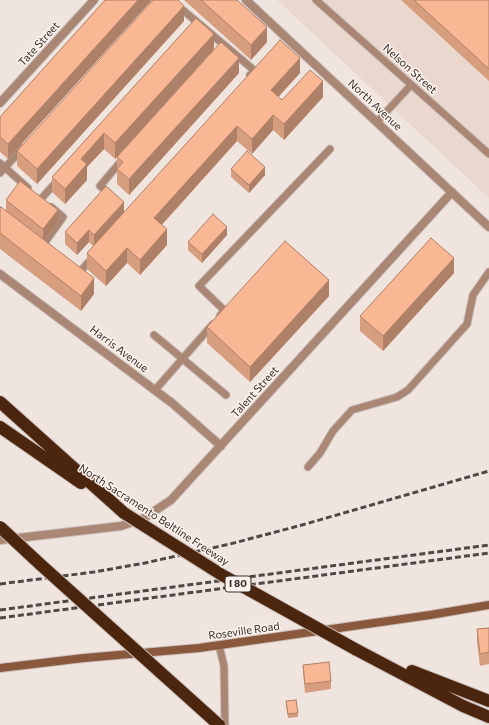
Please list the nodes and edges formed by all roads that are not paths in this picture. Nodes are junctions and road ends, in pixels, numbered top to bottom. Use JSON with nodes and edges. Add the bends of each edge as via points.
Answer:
{"nodes":[{"id":1,"x":94,"y":0,"type":"edge"},
{"id":2,"x":170,"y":0,"type":"edge"},
{"id":3,"x":246,"y":0,"type":"edge"},
{"id":4,"x":316,"y":0,"type":"edge"},
{"id":5,"x":198,"y":23,"type":"junction"},
{"id":6,"x":193,"y":29,"type":"edge"},
{"id":7,"x":244,"y":82,"type":"edge"},
{"id":8,"x":410,"y":85,"type":"junction"},
{"id":9,"x":0,"y":103,"type":"edge"},
{"id":10,"x":378,"y":122,"type":"junction"},
{"id":11,"x":26,"y":145,"type":"edge"},
{"id":12,"x":330,"y":149,"type":"dead end"},
{"id":13,"x":489,"y":154,"type":"edge"},
{"id":14,"x":126,"y":156,"type":"edge"},
{"id":15,"x":2,"y":168,"type":"edge"},
{"id":16,"x":62,"y":176,"type":"edge"},
{"id":17,"x":452,"y":192,"type":"junction"},
{"id":18,"x":41,"y":199,"type":"junction"},
{"id":19,"x":116,"y":199,"type":"edge"},
{"id":20,"x":489,"y":227,"type":"edge"},
{"id":21,"x":41,"y":248,"type":"edge"},
{"id":22,"x":97,"y":252,"type":"edge"},
{"id":23,"x":72,"y":270,"type":"edge"},
{"id":24,"x":489,"y":272,"type":"edge"},
{"id":25,"x":0,"y":274,"type":"edge"},
{"id":26,"x":154,"y":335,"type":"dead end"},
{"id":27,"x":183,"y":359,"type":"junction"},
{"id":28,"x":156,"y":390,"type":"junction"},
{"id":29,"x":226,"y":395,"type":"dead end"},
{"id":30,"x":0,"y":403,"type":"edge"},
{"id":31,"x":0,"y":427,"type":"edge"},
{"id":32,"x":222,"y":446,"type":"junction"},
{"id":33,"x":308,"y":467,"type":"dead end"},
{"id":34,"x":124,"y":514,"type":"junction"},
{"id":35,"x":0,"y":527,"type":"edge"},
{"id":36,"x":0,"y":539,"type":"edge"},
{"id":37,"x":41,"y":565,"type":"junction"},
{"id":38,"x":489,"y":605,"type":"edge"},
{"id":39,"x":219,"y":646,"type":"junction"},
{"id":40,"x":355,"y":649,"type":"junction"},
{"id":41,"x":0,"y":668,"type":"edge"},
{"id":42,"x":489,"y":701,"type":"edge"},
{"id":43,"x":489,"y":717,"type":"edge"},
{"id":44,"x":219,"y":725,"type":"edge"},
{"id":45,"x":225,"y":725,"type":"edge"}],
"edges":[{"from":1,"to":9,"type":"street","name":"Tate Street"},
{"from":2,"to":5,"type":"lane"},
{"from":3,"to":10,"type":"street","name":"North Avenue"},
{"from":4,"to":8,"type":"lane","name":"Nelson Street"},
{"from":5,"to":6,"type":"lane"},
{"from":5,"to":7,"type":"lane","via":[[220,47],[254,70]]},
{"from":8,"to":10,"type":"lane"},
{"from":8,"to":13,"type":"lane","name":"Nelson Street"},
{"from":10,"to":17,"type":"street","name":"North Avenue"},
{"from":11,"to":15,"type":"lane"},
{"from":12,"to":27,"type":"lane","via":[[199,286],[224,310]]},
{"from":14,"to":19,"type":"lane","via":[[100,186]]},
{"from":15,"to":18,"type":"lane"},
{"from":16,"to":18,"type":"lane"},
{"from":17,"to":20,"type":"street","name":"North Avenue"},
{"from":17,"to":32,"type":"street","name":"Talent Street"},
{"from":18,"to":21,"type":"lane","via":[[63,217]]},
{"from":22,"to":23,"type":"lane","via":[[78,274]]},
{"from":24,"to":33,"type":"lane","via":[[473,295],[467,324],[408,390],[396,397],[352,410],[333,431]]},
{"from":25,"to":28,"type":"street","name":"Harris Avenue"},
{"from":26,"to":27,"type":"lane"},
{"from":27,"to":28,"type":"lane"},
{"from":27,"to":29,"type":"lane"},
{"from":28,"to":32,"type":"street","name":"Harris Avenue"},
{"from":30,"to":34,"type":"highway"},
{"from":31,"to":34,"type":"highway","name":"North Sacramento Beltline Freeway","number":"I 80"},
{"from":32,"to":36,"type":"street","name":"Talent Street","via":[[171,500],[144,518],[121,526]]},
{"from":34,"to":40,"type":"highway","name":"North Sacramento Beltline Freeway","number":"I 80","bridge":true,"via":[[222,575]]},
{"from":35,"to":37,"type":"highway","bridge":true},
{"from":36,"to":37,"type":"highway","bridge":true},
{"from":37,"to":44,"type":"highway","bridge":true},
{"from":38,"to":39,"type":"main road","name":"Roseville Road"},
{"from":39,"to":41,"type":"main road","name":"Roseville Road"},
{"from":39,"to":45,"type":"lane","via":[[224,666]]},
{"from":40,"to":42,"type":"highway"},
{"from":40,"to":43,"type":"highway","name":"North Sacramento Beltline Freeway","number":"I 80"}]}
